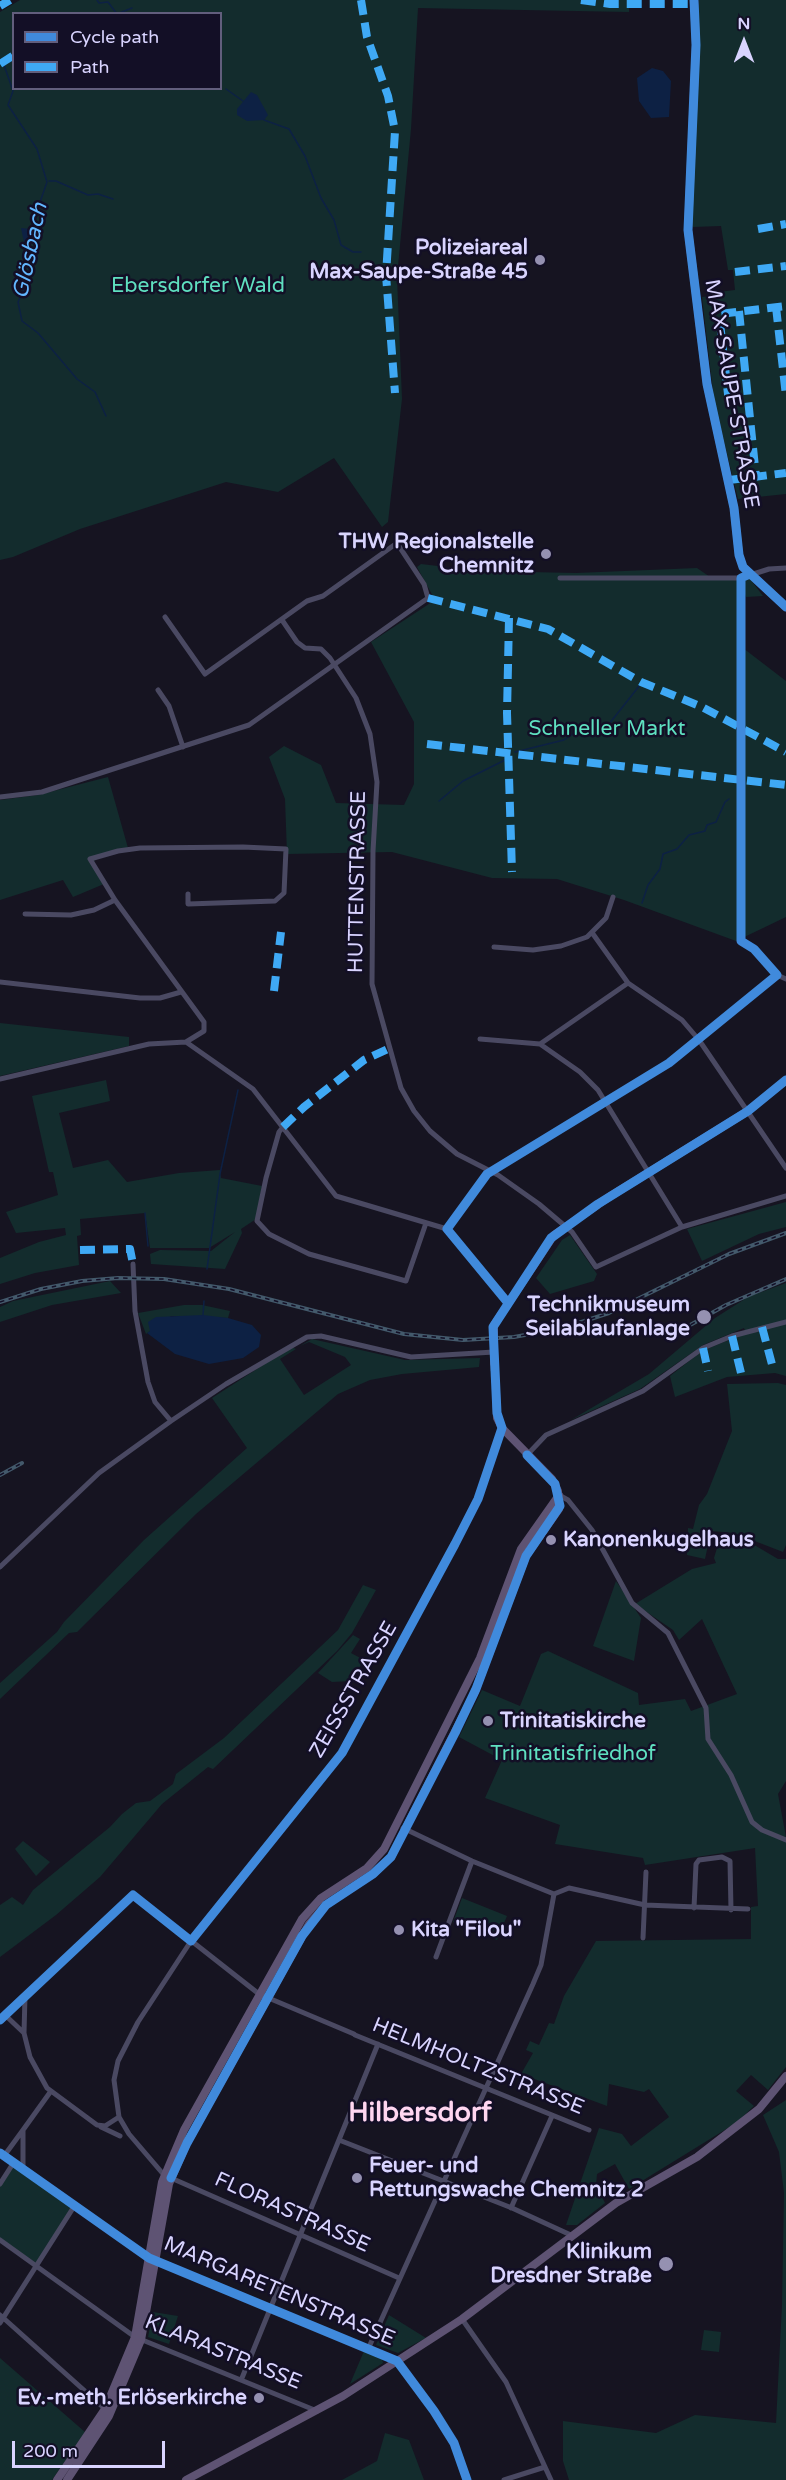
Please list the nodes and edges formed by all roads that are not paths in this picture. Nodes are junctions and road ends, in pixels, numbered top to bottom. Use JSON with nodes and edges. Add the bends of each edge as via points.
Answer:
{"nodes":[{"id":1,"x":694,"y":0,"type":"edge"},
{"id":2,"x":786,"y":568,"type":"edge"},
{"id":3,"x":750,"y":574,"type":"junction"},
{"id":4,"x":560,"y":578,"type":"dead end"},
{"id":5,"x":786,"y":607,"type":"edge"},
{"id":6,"x":165,"y":617,"type":"dead end"},
{"id":7,"x":282,"y":620,"type":"junction"},
{"id":8,"x":334,"y":665,"type":"junction"},
{"id":9,"x":158,"y":690,"type":"dead end"},
{"id":10,"x":183,"y":747,"type":"junction"},
{"id":11,"x":0,"y":797,"type":"edge"},
{"id":12,"x":188,"y":894,"type":"dead end"},
{"id":13,"x":613,"y":897,"type":"dead end"},
{"id":14,"x":115,"y":900,"type":"junction"},
{"id":15,"x":25,"y":914,"type":"dead end"},
{"id":16,"x":593,"y":934,"type":"junction"},
{"id":17,"x":741,"y":941,"type":"dead end"},
{"id":18,"x":494,"y":947,"type":"dead end"},
{"id":19,"x":777,"y":975,"type":"junction"},
{"id":20,"x":786,"y":979,"type":"edge"},
{"id":21,"x":0,"y":982,"type":"edge"},
{"id":22,"x":628,"y":983,"type":"junction"},
{"id":23,"x":181,"y":993,"type":"junction"},
{"id":24,"x":480,"y":1039,"type":"dead end"},
{"id":25,"x":699,"y":1040,"type":"junction"},
{"id":26,"x":186,"y":1042,"type":"junction"},
{"id":27,"x":540,"y":1044,"type":"junction"},
{"id":28,"x":0,"y":1079,"type":"edge"},
{"id":29,"x":786,"y":1080,"type":"edge"},
{"id":30,"x":606,"y":1103,"type":"junction"},
{"id":31,"x":748,"y":1111,"type":"junction"},
{"id":32,"x":283,"y":1127,"type":"junction"},
{"id":33,"x":786,"y":1168,"type":"edge"},
{"id":34,"x":490,"y":1172,"type":"junction"},
{"id":35,"x":649,"y":1172,"type":"junction"},
{"id":36,"x":786,"y":1196,"type":"edge"},
{"id":37,"x":426,"y":1223,"type":"junction"},
{"id":38,"x":564,"y":1226,"type":"junction"},
{"id":39,"x":682,"y":1227,"type":"junction"},
{"id":40,"x":447,"y":1230,"type":"junction"},
{"id":41,"x":133,"y":1264,"type":"dead end"},
{"id":42,"x":508,"y":1303,"type":"junction"},
{"id":43,"x":786,"y":1322,"type":"edge"},
{"id":44,"x":494,"y":1352,"type":"junction"},
{"id":45,"x":494,"y":1363,"type":"tunnel mouth"},
{"id":46,"x":496,"y":1392,"type":"tunnel mouth"},
{"id":47,"x":171,"y":1420,"type":"junction"},
{"id":48,"x":502,"y":1428,"type":"junction"},
{"id":49,"x":527,"y":1455,"type":"junction"},
{"id":50,"x":558,"y":1495,"type":"junction"},
{"id":51,"x":0,"y":1567,"type":"edge"},
{"id":52,"x":396,"y":1825,"type":"junction"},
{"id":53,"x":405,"y":1829,"type":"junction"},
{"id":54,"x":786,"y":1840,"type":"edge"},
{"id":55,"x":472,"y":1861,"type":"junction"},
{"id":56,"x":646,"y":1872,"type":"dead end"},
{"id":57,"x":554,"y":1894,"type":"junction"},
{"id":58,"x":645,"y":1905,"type":"junction"},
{"id":59,"x":694,"y":1908,"type":"junction"},
{"id":60,"x":748,"y":1909,"type":"dead end"},
{"id":61,"x":731,"y":1910,"type":"junction"},
{"id":62,"x":644,"y":1938,"type":"dead end"},
{"id":63,"x":191,"y":1941,"type":"junction"},
{"id":64,"x":436,"y":1957,"type":"dead end"},
{"id":65,"x":25,"y":1996,"type":"junction"},
{"id":66,"x":263,"y":1997,"type":"junction"},
{"id":67,"x":2,"y":2017,"type":"edge"},
{"id":68,"x":24,"y":2033,"type":"junction"},
{"id":69,"x":378,"y":2044,"type":"junction"},
{"id":70,"x":786,"y":2076,"type":"edge"},
{"id":71,"x":486,"y":2090,"type":"junction"},
{"id":72,"x":51,"y":2091,"type":"junction"},
{"id":73,"x":552,"y":2116,"type":"junction"},
{"id":74,"x":119,"y":2117,"type":"junction"},
{"id":75,"x":97,"y":2125,"type":"junction"},
{"id":76,"x":23,"y":2130,"type":"junction"},
{"id":77,"x":589,"y":2130,"type":"dead end"},
{"id":78,"x":120,"y":2136,"type":"dead end"},
{"id":79,"x":339,"y":2140,"type":"junction"},
{"id":80,"x":2,"y":2154,"type":"edge"},
{"id":81,"x":14,"y":2162,"type":"junction"},
{"id":82,"x":23,"y":2168,"type":"junction"},
{"id":83,"x":168,"y":2177,"type":"junction"},
{"id":84,"x":445,"y":2182,"type":"junction"},
{"id":85,"x":0,"y":2184,"type":"edge"},
{"id":86,"x":75,"y":2205,"type":"junction"},
{"id":87,"x":511,"y":2208,"type":"junction"},
{"id":88,"x":300,"y":2234,"type":"junction"},
{"id":89,"x":573,"y":2236,"type":"junction"},
{"id":90,"x":0,"y":2240,"type":"edge"},
{"id":91,"x":152,"y":2260,"type":"junction"},
{"id":92,"x":38,"y":2266,"type":"junction"},
{"id":93,"x":399,"y":2278,"type":"junction"},
{"id":94,"x":269,"y":2307,"type":"junction"},
{"id":95,"x":1,"y":2319,"type":"edge"},
{"id":96,"x":462,"y":2319,"type":"junction"},
{"id":97,"x":138,"y":2338,"type":"junction"},
{"id":98,"x":369,"y":2347,"type":"junction"},
{"id":99,"x":397,"y":2361,"type":"junction"},
{"id":100,"x":242,"y":2378,"type":"junction"},
{"id":101,"x":105,"y":2409,"type":"junction"},
{"id":102,"x":317,"y":2411,"type":"junction"},
{"id":103,"x":545,"y":2467,"type":"junction"},
{"id":104,"x":57,"y":2480,"type":"edge"},
{"id":105,"x":67,"y":2480,"type":"edge"},
{"id":106,"x":186,"y":2480,"type":"edge"},
{"id":107,"x":467,"y":2480,"type":"edge"},
{"id":108,"x":504,"y":2480,"type":"edge"},
{"id":109,"x":552,"y":2480,"type":"edge"}],
"edges":[{"from":1,"to":3,"type":"street","name":"MAX-SAUPE-STRASSE","via":[[689,254],[707,384],[734,508],[739,555]]},
{"from":2,"to":3,"type":"street"},
{"from":3,"to":4,"type":"street","via":[[711,580]]},
{"from":3,"to":5,"type":"street","name":"MAX-SAUPE-STRASSE"},
{"from":6,"to":7,"type":"street","via":[[205,674]]},
{"from":7,"to":8,"type":"street","name":"HUTTENSTRASSE","via":[[297,642],[305,648],[321,649]]},
{"from":7,"to":8,"type":"street","via":[[398,543],[424,584],[428,598]]},
{"from":8,"to":10,"type":"street","via":[[249,726]]},
{"from":8,"to":34,"type":"street","name":"HUTTENSTRASSE","via":[[356,698],[374,752],[377,782],[372,984],[397,1074],[407,1100],[429,1131],[457,1154]]},
{"from":9,"to":10,"type":"street","via":[[169,706]]},
{"from":10,"to":11,"type":"street","via":[[42,792]]},
{"from":12,"to":14,"type":"street","via":[[188,904],[275,901],[284,893],[286,849],[186,846],[127,849],[92,857],[90,862]]},
{"from":13,"to":16,"type":"street","via":[[606,918]]},
{"from":14,"to":15,"type":"street","via":[[71,915]]},
{"from":14,"to":23,"type":"street"},
{"from":16,"to":18,"type":"street","via":[[561,946],[532,950]]},
{"from":16,"to":22,"type":"street"},
{"from":17,"to":19,"type":"street","via":[[754,949]]},
{"from":19,"to":20,"type":"street"},
{"from":19,"to":25,"type":"street"},
{"from":21,"to":23,"type":"street","via":[[140,998]]},
{"from":22,"to":25,"type":"street","via":[[682,1020]]},
{"from":22,"to":27,"type":"street"},
{"from":23,"to":26,"type":"street","via":[[205,1027]]},
{"from":24,"to":27,"type":"street"},
{"from":25,"to":30,"type":"street"},
{"from":25,"to":31,"type":"street"},
{"from":26,"to":28,"type":"street","via":[[149,1044]]},
{"from":26,"to":32,"type":"street","via":[[253,1089]]},
{"from":27,"to":30,"type":"street","via":[[586,1077]]},
{"from":29,"to":31,"type":"main road"},
{"from":30,"to":34,"type":"street"},
{"from":30,"to":35,"type":"street"},
{"from":31,"to":33,"type":"street"},
{"from":31,"to":35,"type":"main road"},
{"from":32,"to":37,"type":"street","via":[[336,1196]]},
{"from":32,"to":37,"type":"street","via":[[269,1168],[258,1226],[309,1254],[406,1281]]},
{"from":34,"to":38,"type":"street","name":"HUTTENSTRASSE","via":[[528,1196]]},
{"from":34,"to":40,"type":"street"},
{"from":35,"to":38,"type":"main road"},
{"from":35,"to":39,"type":"street"},
{"from":36,"to":39,"type":"street"},
{"from":37,"to":40,"type":"street"},
{"from":38,"to":39,"type":"street","name":"HUTTENSTRASSE","via":[[596,1267]]},
{"from":38,"to":42,"type":"main road","via":[[551,1238]]},
{"from":40,"to":42,"type":"street"},
{"from":41,"to":47,"type":"street","via":[[136,1320],[148,1382],[154,1402]]},
{"from":42,"to":44,"type":"main road","via":[[493,1328]]},
{"from":43,"to":49,"type":"street","via":[[715,1342],[644,1391],[546,1435]]},
{"from":44,"to":45,"type":"main road"},
{"from":44,"to":47,"type":"street","via":[[411,1357],[307,1336]]},
{"from":46,"to":48,"type":"main road","via":[[497,1418]]},
{"from":47,"to":51,"type":"street","via":[[99,1473]]},
{"from":48,"to":49,"type":"main road"},
{"from":48,"to":63,"type":"street","name":"ZEISSSTRASSE","via":[[478,1500],[351,1738],[330,1770]]},
{"from":49,"to":50,"type":"main road","via":[[552,1479]]},
{"from":50,"to":52,"type":"main road","via":[[521,1549],[480,1658]]},
{"from":50,"to":53,"type":"main road","via":[[559,1509],[526,1556],[474,1694]]},
{"from":50,"to":54,"type":"street","via":[[568,1500],[592,1530],[632,1603],[668,1633],[706,1707],[708,1739],[731,1775],[752,1822]]},
{"from":52,"to":53,"type":"street"},
{"from":52,"to":66,"type":"main road","via":[[376,1860],[311,1908]]},
{"from":53,"to":55,"type":"street"},
{"from":53,"to":66,"type":"main road","via":[[382,1867],[317,1914]]},
{"from":55,"to":57,"type":"street"},
{"from":55,"to":64,"type":"street"},
{"from":56,"to":58,"type":"street"},
{"from":57,"to":58,"type":"street","via":[[569,1888]]},
{"from":57,"to":71,"type":"street","via":[[541,1965]]},
{"from":58,"to":59,"type":"street"},
{"from":58,"to":62,"type":"street"},
{"from":59,"to":61,"type":"street"},
{"from":59,"to":61,"type":"street","via":[[696,1864],[699,1860],[722,1857],[730,1861]]},
{"from":60,"to":61,"type":"street"},
{"from":63,"to":65,"type":"street","name":"HELMHOLTZSTRASSE","via":[[133,1895]]},
{"from":63,"to":66,"type":"street","name":"HELMHOLTZSTRASSE"},
{"from":63,"to":74,"type":"street","name":"ZEISSSTRASSE","via":[[138,2022],[118,2061],[114,2080]]},
{"from":65,"to":67,"type":"street"},
{"from":65,"to":68,"type":"street"},
{"from":66,"to":69,"type":"street","name":"HELMHOLTZSTRASSE"},
{"from":66,"to":83,"type":"main road"},
{"from":67,"to":68,"type":"street"},
{"from":68,"to":72,"type":"street","via":[[40,2079]]},
{"from":69,"to":71,"type":"street","name":"HELMHOLTZSTRASSE"},
{"from":69,"to":79,"type":"street"},
{"from":70,"to":89,"type":"main road","via":[[759,2109],[697,2157],[616,2203]]},
{"from":71,"to":73,"type":"street","name":"HELMHOLTZSTRASSE"},
{"from":71,"to":84,"type":"street"},
{"from":72,"to":75,"type":"street"},
{"from":72,"to":76,"type":"street"},
{"from":73,"to":77,"type":"street","name":"HELMHOLTZSTRASSE"},
{"from":73,"to":87,"type":"street"},
{"from":74,"to":75,"type":"street","via":[[105,2126]]},
{"from":74,"to":83,"type":"street","name":"ZEISSSTRASSE","via":[[129,2134]]},
{"from":75,"to":78,"type":"street"},
{"from":76,"to":80,"type":"street"},
{"from":76,"to":82,"type":"street"},
{"from":79,"to":84,"type":"street"},
{"from":79,"to":88,"type":"street"},
{"from":80,"to":81,"type":"street","name":"MARGARETENSTRASSE"},
{"from":81,"to":82,"type":"street","name":"MARGARETENSTRASSE"},
{"from":81,"to":85,"type":"street"},
{"from":82,"to":86,"type":"street","name":"MARGARETENSTRASSE"},
{"from":83,"to":88,"type":"street","name":"FLORASTRASSE"},
{"from":83,"to":91,"type":"main road"},
{"from":84,"to":87,"type":"street"},
{"from":84,"to":93,"type":"street"},
{"from":86,"to":91,"type":"street","name":"MARGARETENSTRASSE"},
{"from":86,"to":92,"type":"street"},
{"from":87,"to":89,"type":"street"},
{"from":88,"to":93,"type":"street","name":"FLORASTRASSE"},
{"from":88,"to":94,"type":"street"},
{"from":89,"to":96,"type":"main road"},
{"from":90,"to":92,"type":"street","name":"KLARASTRASSE"},
{"from":91,"to":94,"type":"street","name":"MARGARETENSTRASSE"},
{"from":91,"to":97,"type":"main road"},
{"from":92,"to":95,"type":"street"},
{"from":92,"to":97,"type":"street","name":"KLARASTRASSE"},
{"from":93,"to":98,"type":"street"},
{"from":94,"to":98,"type":"street","name":"MARGARETENSTRASSE"},
{"from":94,"to":100,"type":"street"},
{"from":95,"to":101,"type":"street"},
{"from":96,"to":99,"type":"main road"},
{"from":96,"to":103,"type":"street","via":[[506,2382]]},
{"from":97,"to":100,"type":"street","name":"KLARASTRASSE"},
{"from":97,"to":101,"type":"main road"},
{"from":97,"to":105,"type":"main road","via":[[109,2416]]},
{"from":98,"to":99,"type":"street","name":"MARGARETENSTRASSE"},
{"from":99,"to":102,"type":"main road"},
{"from":99,"to":107,"type":"street","via":[[454,2443]]},
{"from":100,"to":102,"type":"street","name":"KLARASTRASSE"},
{"from":101,"to":104,"type":"main road"},
{"from":102,"to":106,"type":"main road"},
{"from":103,"to":108,"type":"street"},
{"from":103,"to":109,"type":"street"}]}
